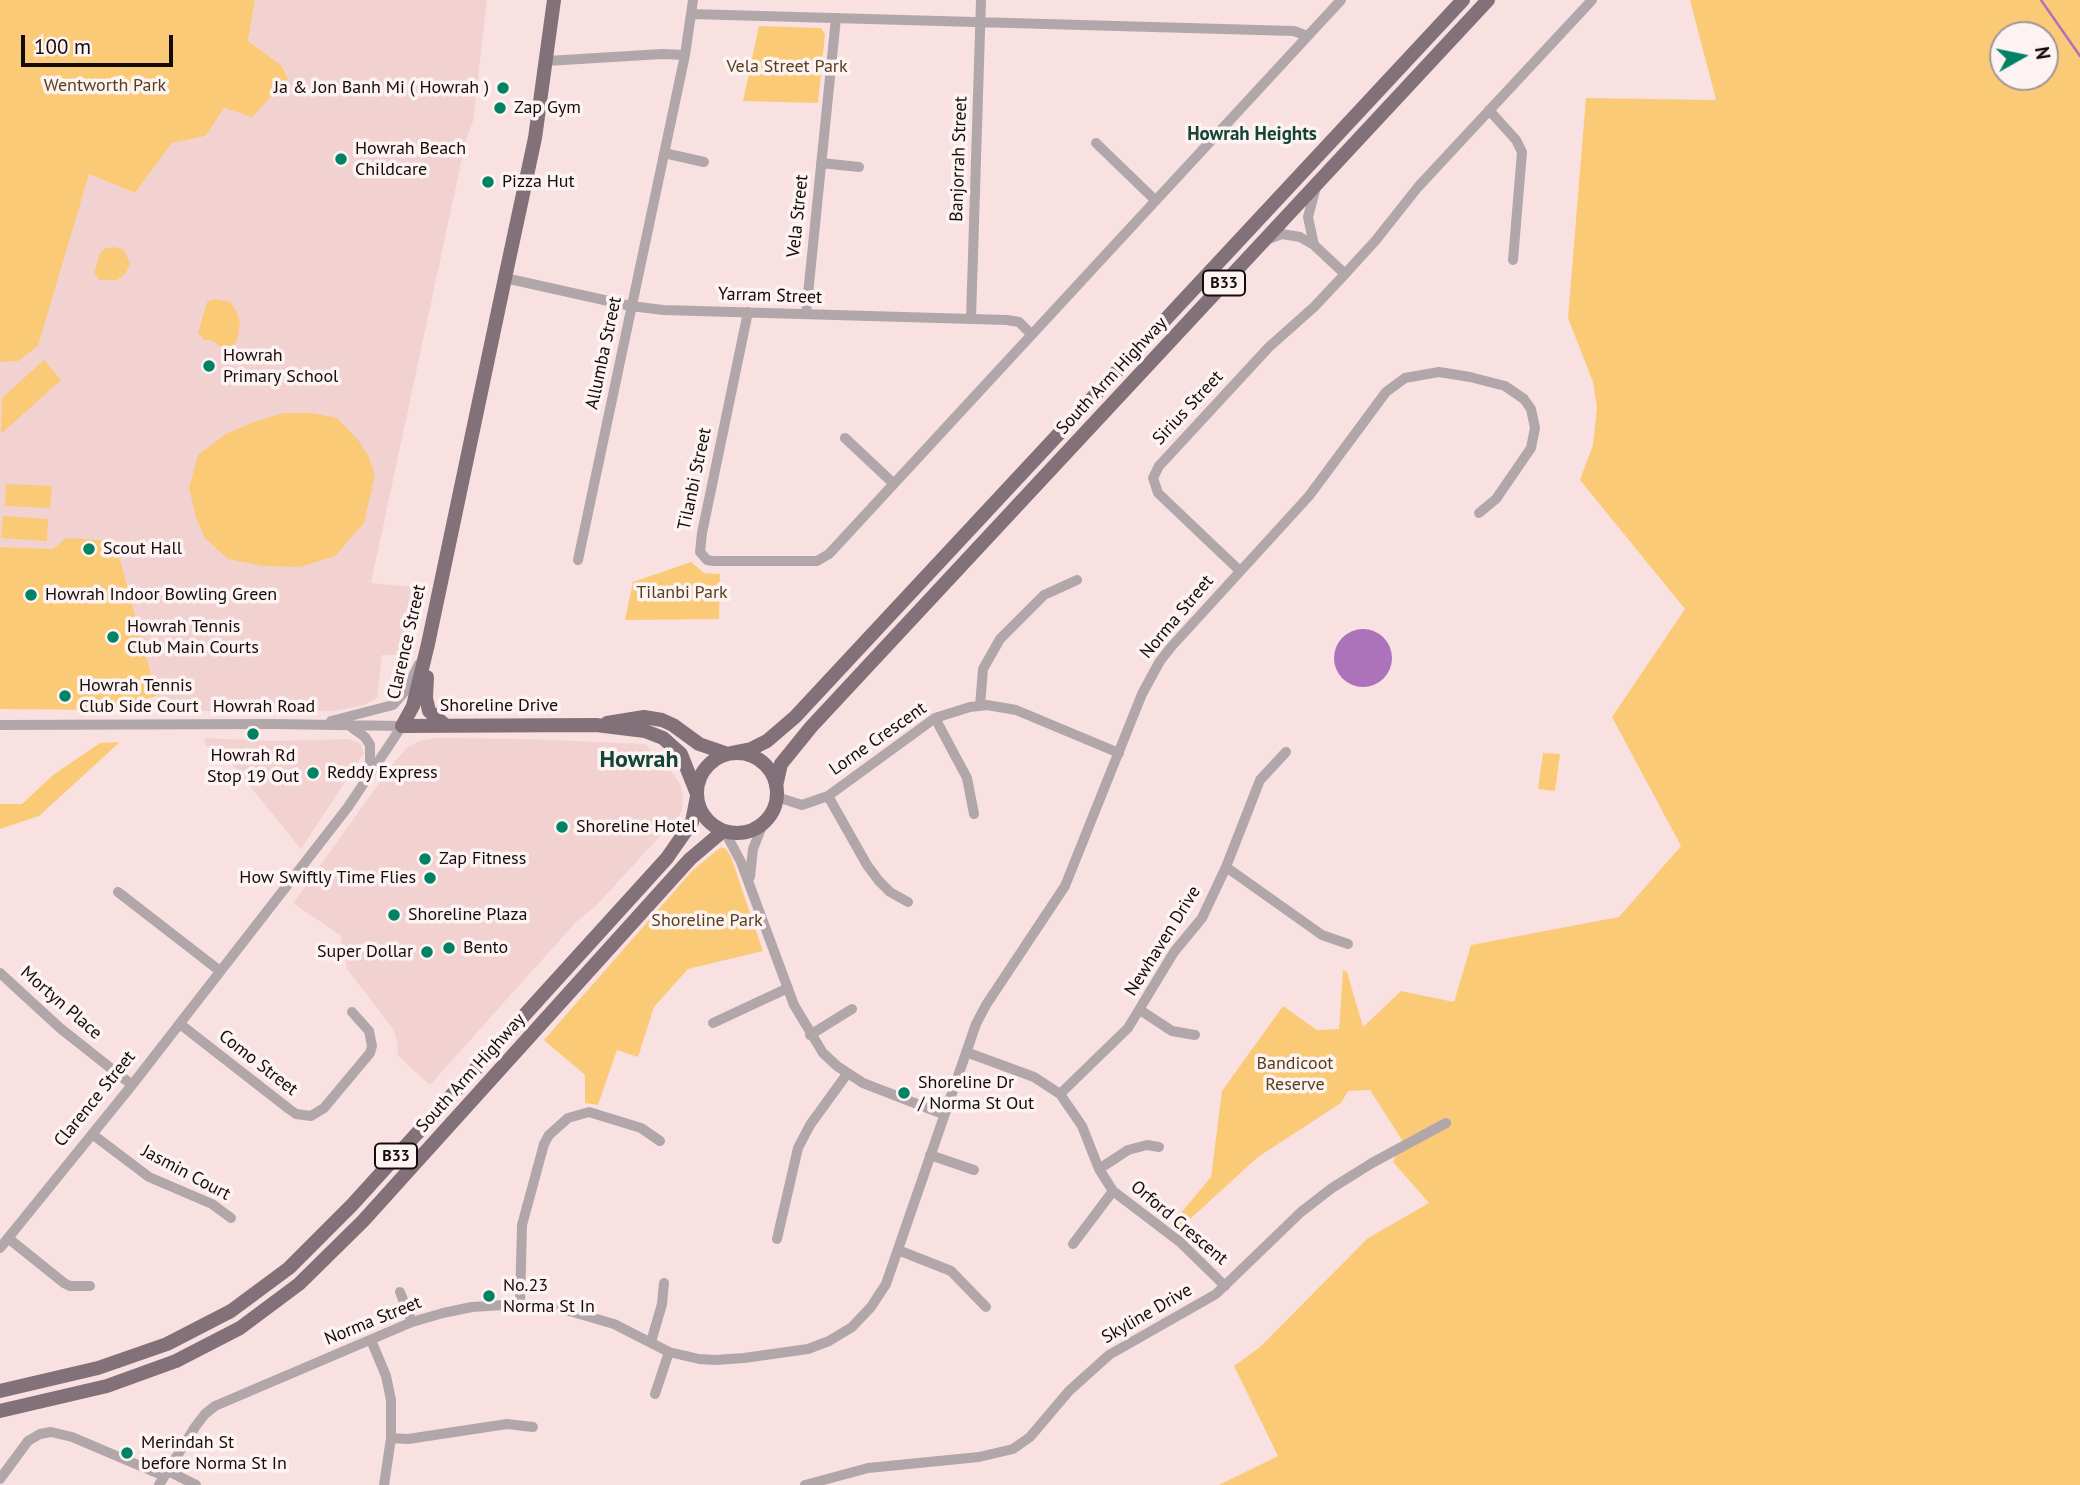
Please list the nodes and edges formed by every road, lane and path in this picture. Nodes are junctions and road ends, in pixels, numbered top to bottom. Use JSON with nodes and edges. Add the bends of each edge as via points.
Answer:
{"nodes":[{"id":1,"x":554,"y":0,"type":"edge"},
{"id":2,"x":693,"y":0,"type":"edge"},
{"id":3,"x":981,"y":0,"type":"edge"},
{"id":4,"x":1341,"y":0,"type":"edge"},
{"id":5,"x":1463,"y":0,"type":"edge"},
{"id":6,"x":1488,"y":0,"type":"edge"},
{"id":7,"x":1592,"y":0,"type":"edge"},
{"id":8,"x":691,"y":14,"type":"junction"},
{"id":9,"x":836,"y":18,"type":"junction"},
{"id":10,"x":981,"y":22,"type":"junction"},
{"id":11,"x":1307,"y":36,"type":"junction"},
{"id":12,"x":685,"y":55,"type":"junction"},
{"id":13,"x":547,"y":61,"type":"junction"},
{"id":14,"x":1489,"y":110,"type":"junction"},
{"id":15,"x":1096,"y":143,"type":"dead end"},
{"id":16,"x":664,"y":153,"type":"junction"},
{"id":17,"x":704,"y":162,"type":"dead end"},
{"id":18,"x":821,"y":163,"type":"junction"},
{"id":19,"x":859,"y":167,"type":"dead end"},
{"id":20,"x":1317,"y":184,"type":"junction"},
{"id":21,"x":1155,"y":200,"type":"junction"},
{"id":22,"x":1264,"y":241,"type":"junction"},
{"id":23,"x":1314,"y":245,"type":"junction"},
{"id":24,"x":1513,"y":260,"type":"dead end"},
{"id":25,"x":1345,"y":274,"type":"junction"},
{"id":26,"x":505,"y":278,"type":"junction"},
{"id":27,"x":631,"y":306,"type":"junction"},
{"id":28,"x":748,"y":312,"type":"junction"},
{"id":29,"x":806,"y":314,"type":"junction"},
{"id":30,"x":971,"y":319,"type":"junction"},
{"id":31,"x":1031,"y":334,"type":"junction"},
{"id":32,"x":845,"y":438,"type":"dead end"},
{"id":33,"x":894,"y":484,"type":"junction"},
{"id":34,"x":1479,"y":513,"type":"dead end"},
{"id":35,"x":578,"y":560,"type":"dead end"},
{"id":36,"x":1240,"y":571,"type":"junction"},
{"id":37,"x":1077,"y":580,"type":"dead end"},
{"id":38,"x":428,"y":644,"type":"junction"},
{"id":39,"x":980,"y":706,"type":"junction"},
{"id":40,"x":935,"y":718,"type":"junction"},
{"id":41,"x":318,"y":724,"type":"junction"},
{"id":42,"x":0,"y":725,"type":"edge"},
{"id":43,"x":445,"y":725,"type":"junction"},
{"id":44,"x":596,"y":725,"type":"junction"},
{"id":45,"x":402,"y":726,"type":"junction"},
{"id":46,"x":350,"y":727,"type":"junction"},
{"id":47,"x":1119,"y":752,"type":"junction"},
{"id":48,"x":1286,"y":752,"type":"dead end"},
{"id":49,"x":729,"y":753,"type":"junction"},
{"id":50,"x":369,"y":775,"type":"junction"},
{"id":51,"x":777,"y":792,"type":"junction"},
{"id":52,"x":697,"y":795,"type":"junction"},
{"id":53,"x":828,"y":796,"type":"junction"},
{"id":54,"x":974,"y":814,"type":"dead end"},
{"id":55,"x":762,"y":826,"type":"junction"},
{"id":56,"x":724,"y":832,"type":"junction"},
{"id":57,"x":1226,"y":867,"type":"junction"},
{"id":58,"x":751,"y":889,"type":"junction"},
{"id":59,"x":118,"y":892,"type":"dead end"},
{"id":60,"x":908,"y":902,"type":"dead end"},
{"id":61,"x":1348,"y":944,"type":"dead end"},
{"id":62,"x":220,"y":971,"type":"junction"},
{"id":63,"x":0,"y":973,"type":"edge"},
{"id":64,"x":788,"y":988,"type":"junction"},
{"id":65,"x":852,"y":1009,"type":"dead end"},
{"id":66,"x":1140,"y":1010,"type":"junction"},
{"id":67,"x":352,"y":1012,"type":"dead end"},
{"id":68,"x":713,"y":1023,"type":"dead end"},
{"id":69,"x":180,"y":1024,"type":"junction"},
{"id":70,"x":810,"y":1035,"type":"junction"},
{"id":71,"x":1195,"y":1035,"type":"dead end"},
{"id":72,"x":966,"y":1052,"type":"junction"},
{"id":73,"x":847,"y":1073,"type":"junction"},
{"id":74,"x":132,"y":1085,"type":"junction"},
{"id":75,"x":1060,"y":1094,"type":"junction"},
{"id":76,"x":943,"y":1114,"type":"junction"},
{"id":77,"x":1446,"y":1123,"type":"dead end"},
{"id":78,"x":92,"y":1134,"type":"junction"},
{"id":79,"x":660,"y":1141,"type":"dead end"},
{"id":80,"x":1159,"y":1147,"type":"dead end"},
{"id":81,"x":930,"y":1155,"type":"junction"},
{"id":82,"x":1099,"y":1169,"type":"junction"},
{"id":83,"x":974,"y":1170,"type":"dead end"},
{"id":84,"x":1113,"y":1191,"type":"junction"},
{"id":85,"x":231,"y":1218,"type":"dead end"},
{"id":86,"x":8,"y":1238,"type":"junction"},
{"id":87,"x":776,"y":1239,"type":"dead end"},
{"id":88,"x":1073,"y":1244,"type":"dead end"},
{"id":89,"x":0,"y":1248,"type":"edge"},
{"id":90,"x":898,"y":1251,"type":"junction"},
{"id":91,"x":664,"y":1283,"type":"dead end"},
{"id":92,"x":90,"y":1286,"type":"dead end"},
{"id":93,"x":1225,"y":1286,"type":"junction"},
{"id":94,"x":400,"y":1292,"type":"dead end"},
{"id":95,"x":520,"y":1304,"type":"junction"},
{"id":96,"x":986,"y":1307,"type":"dead end"},
{"id":97,"x":412,"y":1322,"type":"junction"},
{"id":98,"x":371,"y":1340,"type":"junction"},
{"id":99,"x":651,"y":1342,"type":"junction"},
{"id":100,"x":669,"y":1352,"type":"junction"},
{"id":101,"x":0,"y":1391,"type":"edge"},
{"id":102,"x":655,"y":1394,"type":"dead end"},
{"id":103,"x":0,"y":1410,"type":"edge"},
{"id":104,"x":533,"y":1427,"type":"dead end"},
{"id":105,"x":391,"y":1438,"type":"junction"},
{"id":106,"x":164,"y":1477,"type":"edge"},
{"id":107,"x":0,"y":1479,"type":"edge"},
{"id":108,"x":196,"y":1485,"type":"edge"},
{"id":109,"x":384,"y":1485,"type":"edge"},
{"id":110,"x":805,"y":1485,"type":"edge"}],
"edges":[{"from":1,"to":13,"type":"main road","name":"Clarence Street"},
{"from":2,"to":8,"type":"street","name":"Allumba Street"},
{"from":3,"to":10,"type":"street","name":"Banjorrah Street"},
{"from":4,"to":11,"type":"street","name":"Tilanbi Street"},
{"from":5,"to":49,"type":"main road","name":"South Arm Highway","number":"B33","via":[[795,717],[767,741]]},
{"from":6,"to":20,"type":"main road","name":"South Arm Highway","number":"B33"},
{"from":7,"to":14,"type":"street","name":"Sirius Street"},
{"from":8,"to":9,"type":"street"},
{"from":8,"to":12,"type":"street","name":"Allumba Street"},
{"from":9,"to":10,"type":"street"},
{"from":9,"to":18,"type":"street","name":"Vela Street"},
{"from":10,"to":11,"type":"street","via":[[1294,31]]},
{"from":10,"to":30,"type":"street","name":"Banjorrah Street"},
{"from":11,"to":21,"type":"street","name":"Tilanbi Street"},
{"from":12,"to":13,"type":"street"},
{"from":12,"to":16,"type":"street","name":"Allumba Street"},
{"from":13,"to":26,"type":"main road","name":"Clarence Street"},
{"from":14,"to":24,"type":"street","via":[[1522,152]]},
{"from":14,"to":25,"type":"street","name":"Sirius Street"},
{"from":15,"to":21,"type":"street"},
{"from":16,"to":17,"type":"street"},
{"from":16,"to":27,"type":"street","name":"Allumba Street"},
{"from":18,"to":19,"type":"street","name":"Vela Street"},
{"from":18,"to":29,"type":"street","name":"Vela Street"},
{"from":20,"to":22,"type":"main road","name":"South Arm Highway","number":"B33"},
{"from":20,"to":23,"type":"street","via":[[1308,217]]},
{"from":21,"to":31,"type":"street","name":"Tilanbi Street"},
{"from":22,"to":23,"type":"street","via":[[1290,234]]},
{"from":22,"to":51,"type":"main road","name":"South Arm Highway","number":"B33","via":[[811,727],[777,774]]},
{"from":23,"to":25,"type":"street"},
{"from":25,"to":36,"type":"street","name":"Sirius Street","via":[[1255,361],[1155,471],[1154,486],[1164,499]]},
{"from":26,"to":27,"type":"street","name":"Yarram Street"},
{"from":26,"to":38,"type":"main road","name":"Clarence Street"},
{"from":27,"to":28,"type":"street","name":"Yarram Street"},
{"from":27,"to":35,"type":"street","name":"Allumba Street"},
{"from":28,"to":29,"type":"street","name":"Yarram Street"},
{"from":28,"to":33,"type":"street","name":"Tilanbi Street","via":[[702,533],[703,556],[713,561],[823,558]]},
{"from":29,"to":30,"type":"street","name":"Yarram Street"},
{"from":30,"to":31,"type":"street","name":"Yarram Street","via":[[1014,321]]},
{"from":31,"to":33,"type":"street","name":"Tilanbi Street"},
{"from":32,"to":33,"type":"street"},
{"from":34,"to":36,"type":"street","name":"Norma Street","via":[[1496,499],[1531,448],[1535,428],[1531,409],[1505,386],[1453,373],[1417,374],[1386,392],[1309,496]]},
{"from":36,"to":47,"type":"street","name":"Norma Street","via":[[1160,661]]},
{"from":37,"to":39,"type":"street","via":[[1044,595],[1000,639],[981,679]]},
{"from":38,"to":41,"type":"street","via":[[397,702]]},
{"from":38,"to":43,"type":"main road","via":[[427,705],[430,714]]},
{"from":38,"to":45,"type":"main road","name":"Clarence Street","via":[[413,706]]},
{"from":39,"to":40,"type":"street","name":"Lorne Crescent"},
{"from":39,"to":47,"type":"street","name":"Lorne Crescent","via":[[1016,710]]},
{"from":40,"to":53,"type":"street","name":"Lorne Crescent"},
{"from":40,"to":54,"type":"street","via":[[967,778]]},
{"from":41,"to":42,"type":"street","name":"Howrah Road"},
{"from":41,"to":46,"type":"street","name":"Howrah Road"},
{"from":43,"to":44,"type":"main road","name":"Shoreline Drive"},
{"from":43,"to":45,"type":"main road","name":"Shoreline Drive"},
{"from":44,"to":49,"type":"main road","name":"Shoreline Drive","via":[[655,718],[699,744]]},
{"from":44,"to":52,"type":"main road","name":"Shoreline Drive","via":[[663,738],[684,758]]},
{"from":45,"to":46,"type":"street","name":"Howrah Road"},
{"from":45,"to":50,"type":"street","name":"Clarence Street"},
{"from":46,"to":50,"type":"street","via":[[369,742]]},
{"from":47,"to":72,"type":"street","name":"Norma Street","via":[[1065,886],[986,1005]]},
{"from":48,"to":57,"type":"street","name":"Newhaven Drive","via":[[1260,780]]},
{"from":49,"to":51,"type":"main road","via":[[760,763],[770,773]]},
{"from":49,"to":52,"type":"main road","number":"B33","via":[[702,771]]},
{"from":50,"to":62,"type":"street","name":"Clarence Street"},
{"from":51,"to":53,"type":"street","name":"Lorne Crescent","via":[[802,805]]},
{"from":51,"to":55,"type":"main road","number":"B33","via":[[771,815]]},
{"from":52,"to":56,"type":"main road","via":[[709,820]]},
{"from":52,"to":101,"type":"main road","name":"South Arm Highway","number":"B33","via":[[692,822],[667,858],[340,1218],[289,1268],[231,1311],[167,1344],[115,1364]]},
{"from":53,"to":60,"type":"street","via":[[879,881]]},
{"from":55,"to":56,"type":"main road","via":[[742,833]]},
{"from":55,"to":58,"type":"street","via":[[753,849]]},
{"from":56,"to":58,"type":"street"},
{"from":56,"to":103,"type":"main road","name":"South Arm Highway","number":"B33","via":[[690,859],[349,1236],[285,1295],[240,1328],[158,1368],[98,1388]]},
{"from":57,"to":61,"type":"street","via":[[1322,935]]},
{"from":57,"to":66,"type":"street","name":"Newhaven Drive","via":[[1202,918],[1174,952]]},
{"from":58,"to":64,"type":"street"},
{"from":59,"to":62,"type":"street"},
{"from":62,"to":69,"type":"street","name":"Clarence Street"},
{"from":63,"to":74,"type":"street","name":"Mortyn Place"},
{"from":64,"to":68,"type":"street"},
{"from":64,"to":70,"type":"street"},
{"from":65,"to":70,"type":"street"},
{"from":66,"to":71,"type":"street","via":[[1172,1031]]},
{"from":66,"to":75,"type":"street","name":"Newhaven Drive","via":[[1115,1043]]},
{"from":67,"to":69,"type":"street","name":"Como Street","via":[[369,1031],[370,1053],[324,1108],[311,1116],[296,1114]]},
{"from":69,"to":74,"type":"street","name":"Clarence Street"},
{"from":70,"to":73,"type":"street"},
{"from":72,"to":75,"type":"street","name":"Orford Crescent","via":[[1034,1077]]},
{"from":72,"to":76,"type":"street","name":"Norma Street"},
{"from":73,"to":76,"type":"street","via":[[884,1093]]},
{"from":73,"to":87,"type":"street","via":[[798,1148]]},
{"from":74,"to":78,"type":"street","name":"Clarence Street"},
{"from":75,"to":82,"type":"street","name":"Orford Crescent","via":[[1082,1126]]},
{"from":76,"to":81,"type":"street","name":"Norma Street"},
{"from":77,"to":93,"type":"street","name":"Skyline Drive","via":[[1316,1200]]},
{"from":78,"to":85,"type":"street","name":"Jasmin Court","via":[[149,1177],[212,1204]]},
{"from":78,"to":86,"type":"street","name":"Clarence Street"},
{"from":79,"to":95,"type":"street","via":[[641,1128],[589,1112],[568,1118],[555,1129],[544,1144],[523,1225]]},
{"from":80,"to":82,"type":"street","via":[[1128,1150]]},
{"from":81,"to":83,"type":"street"},
{"from":81,"to":90,"type":"street","name":"Norma Street"},
{"from":82,"to":84,"type":"street","name":"Orford Crescent"},
{"from":84,"to":88,"type":"street"},
{"from":84,"to":93,"type":"street","name":"Orford Crescent","via":[[1180,1241]]},
{"from":86,"to":89,"type":"street","name":"Clarence Street"},
{"from":86,"to":92,"type":"street","via":[[64,1283]]},
{"from":90,"to":96,"type":"street","via":[[951,1272]]},
{"from":90,"to":100,"type":"street","name":"Norma Street","via":[[886,1284],[863,1317],[820,1345],[729,1360]]},
{"from":91,"to":99,"type":"street"},
{"from":93,"to":110,"type":"street","name":"Skyline Drive","via":[[1099,1363],[1036,1431],[1013,1449],[979,1457],[868,1468]]},
{"from":94,"to":97,"type":"street"},
{"from":95,"to":97,"type":"street","name":"Norma Street","via":[[457,1310]]},
{"from":95,"to":99,"type":"street","name":"Norma Street","via":[[585,1314]]},
{"from":97,"to":98,"type":"street","name":"Norma Street"},
{"from":98,"to":105,"type":"street","via":[[389,1387]]},
{"from":98,"to":106,"type":"street","name":"Norma Street","via":[[210,1410]]},
{"from":99,"to":100,"type":"street","name":"Norma Street"},
{"from":100,"to":102,"type":"street"},
{"from":104,"to":105,"type":"street","via":[[507,1424]]},
{"from":105,"to":109,"type":"street"},
{"from":106,"to":107,"type":"street","via":[[51,1432],[28,1441]]},
{"from":106,"to":108,"type":"street"}]}
